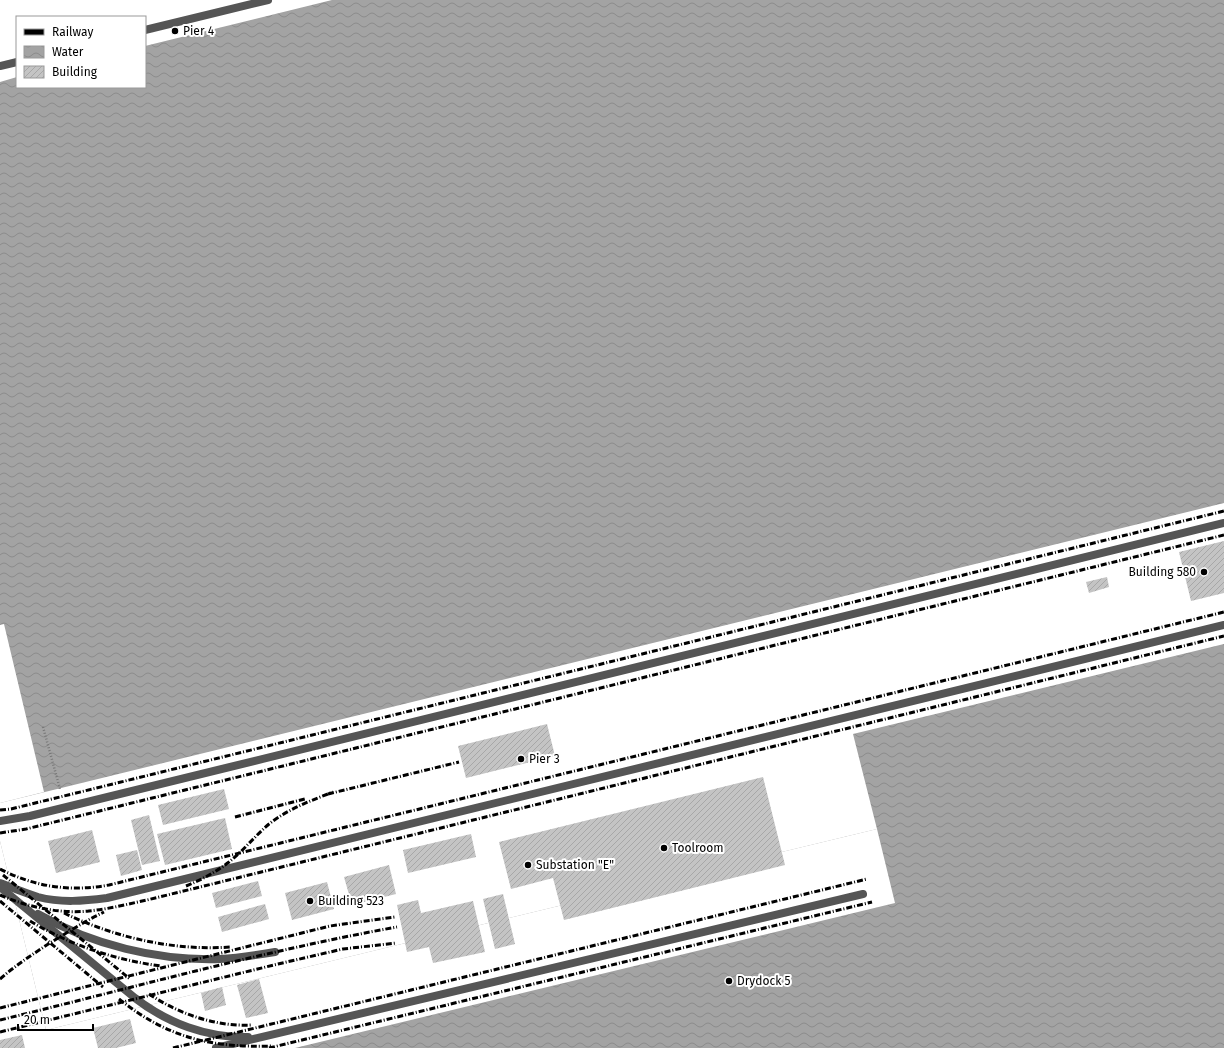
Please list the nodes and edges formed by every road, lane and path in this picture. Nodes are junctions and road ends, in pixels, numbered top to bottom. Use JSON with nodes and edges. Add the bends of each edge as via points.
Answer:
{"nodes":[{"id":1,"x":268,"y":0,"type":"edge"},
{"id":2,"x":146,"y":30,"type":"edge"},
{"id":3,"x":16,"y":62,"type":"edge"},
{"id":4,"x":0,"y":66,"type":"edge"},
{"id":5,"x":1224,"y":523,"type":"edge"},
{"id":6,"x":1224,"y":625,"type":"edge"},
{"id":7,"x":44,"y":727,"type":"dead end"},
{"id":8,"x":60,"y":789,"type":"dead end"},
{"id":9,"x":0,"y":821,"type":"edge"},
{"id":10,"x":0,"y":883,"type":"edge"},
{"id":11,"x":2,"y":889,"type":"edge"},
{"id":12,"x":863,"y":894,"type":"dead end"},
{"id":13,"x":275,"y":952,"type":"dead end"},
{"id":14,"x":261,"y":1037,"type":"junction"},
{"id":15,"x":216,"y":1048,"type":"edge"}],
"edges":[{"from":1,"to":2,"type":"lane"},
{"from":3,"to":4,"type":"lane"},
{"from":5,"to":9,"type":"lane","via":[[30,816]]},
{"from":6,"to":10,"type":"lane","via":[[107,898],[52,900]]},
{"from":7,"to":8,"type":"path"},
{"from":11,"to":13,"type":"lane","via":[[32,910],[64,927],[87,937],[137,951],[174,957],[213,959]]},
{"from":11,"to":14,"type":"lane","via":[[135,998],[162,1017],[212,1034],[240,1038]]},
{"from":12,"to":14,"type":"lane"},
{"from":14,"to":15,"type":"lane"}]}
